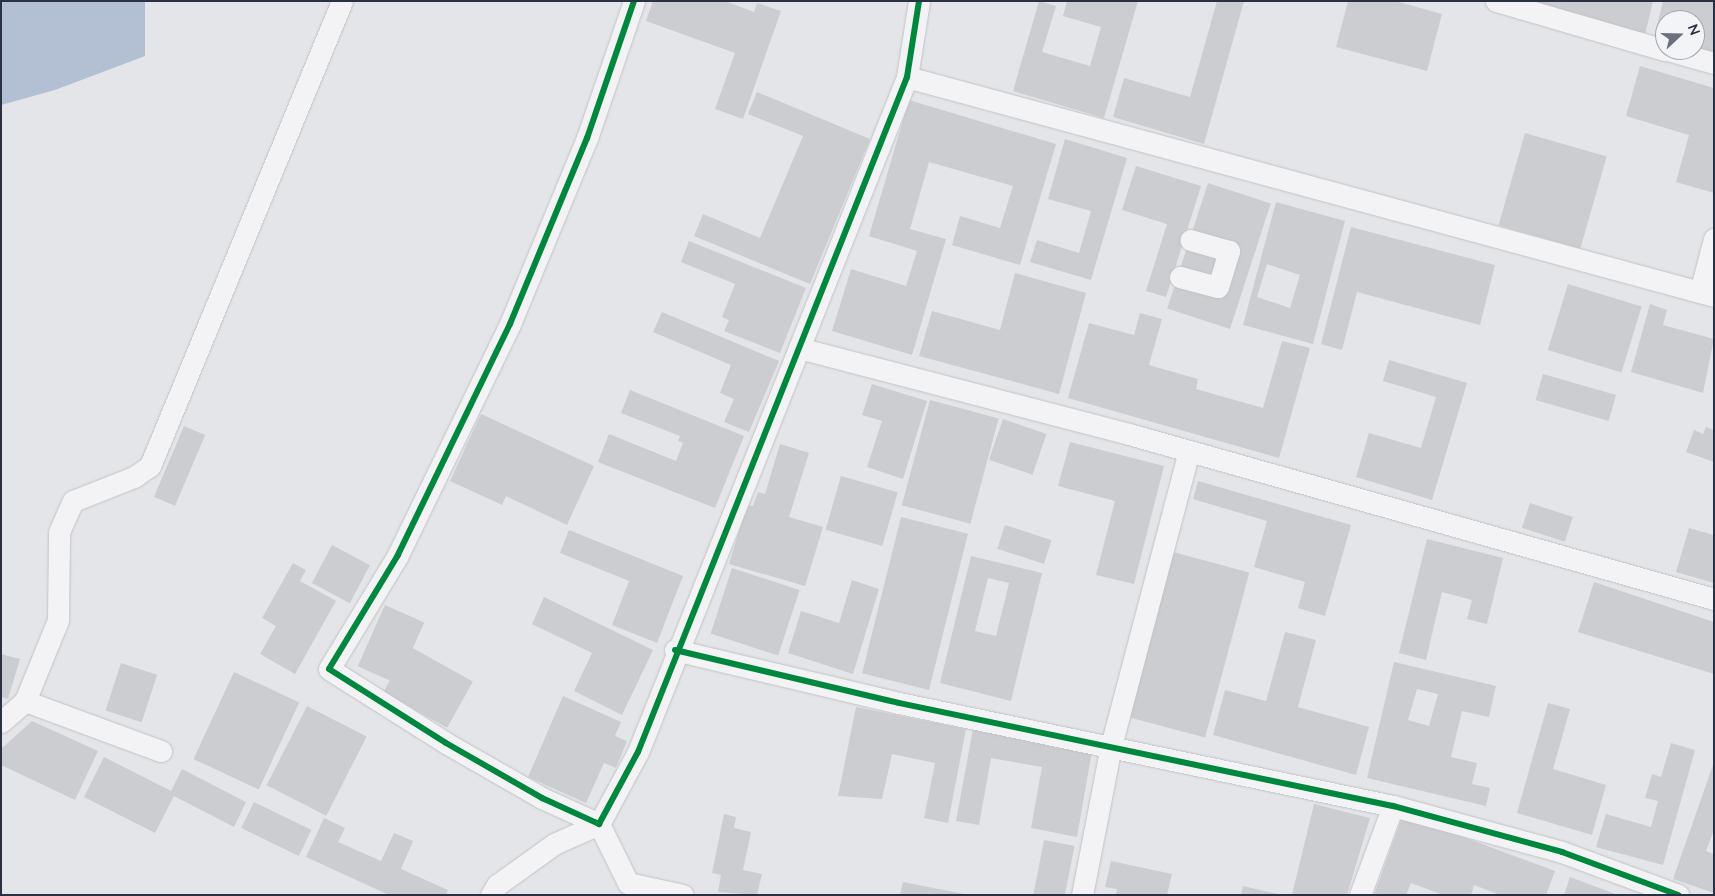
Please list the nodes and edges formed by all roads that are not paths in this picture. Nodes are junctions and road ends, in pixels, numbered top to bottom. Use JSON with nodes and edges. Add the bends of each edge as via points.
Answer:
{"nodes":[{"id":1,"x":342,"y":1,"type":"edge"},
{"id":2,"x":634,"y":1,"type":"edge"},
{"id":3,"x":1496,"y":1,"type":"edge"},
{"id":4,"x":915,"y":2,"type":"edge"},
{"id":5,"x":1655,"y":47,"type":"edge"},
{"id":6,"x":1700,"y":60,"type":"edge"},
{"id":7,"x":1714,"y":64,"type":"edge"},
{"id":8,"x":907,"y":77,"type":"junction"},
{"id":9,"x":1714,"y":239,"type":"edge"},
{"id":10,"x":1191,"y":240,"type":"dead end"},
{"id":11,"x":1180,"y":277,"type":"dead end"},
{"id":12,"x":1707,"y":294,"type":"edge"},
{"id":13,"x":799,"y":348,"type":"junction"},
{"id":14,"x":1189,"y":451,"type":"junction"},
{"id":15,"x":1714,"y":599,"type":"edge"},
{"id":16,"x":674,"y":650,"type":"junction"},
{"id":17,"x":25,"y":701,"type":"junction"},
{"id":18,"x":1,"y":722,"type":"edge"},
{"id":19,"x":1112,"y":746,"type":"junction"},
{"id":20,"x":161,"y":751,"type":"dead end"},
{"id":21,"x":1393,"y":806,"type":"junction"},
{"id":22,"x":599,"y":824,"type":"junction"},
{"id":23,"x":492,"y":895,"type":"edge"},
{"id":24,"x":683,"y":895,"type":"edge"},
{"id":25,"x":1082,"y":895,"type":"edge"},
{"id":26,"x":1360,"y":895,"type":"edge"},
{"id":27,"x":1678,"y":895,"type":"edge"}],
"edges":[{"from":1,"to":17,"type":"street","via":[[150,466],[134,477],[73,501],[59,532],[58,620]]},
{"from":2,"to":22,"type":"street","via":[[587,138],[510,324],[398,555],[329,669],[478,762]]},
{"from":3,"to":5,"type":"street"},
{"from":4,"to":8,"type":"street"},
{"from":6,"to":7,"type":"street"},
{"from":8,"to":12,"type":"street"},
{"from":8,"to":13,"type":"street"},
{"from":9,"to":12,"type":"street"},
{"from":10,"to":11,"type":"street","via":[[1229,251],[1218,287]]},
{"from":13,"to":14,"type":"street"},
{"from":13,"to":16,"type":"street"},
{"from":14,"to":15,"type":"street"},
{"from":14,"to":19,"type":"street"},
{"from":16,"to":19,"type":"street"},
{"from":16,"to":22,"type":"street","via":[[638,752]]},
{"from":17,"to":18,"type":"street"},
{"from":17,"to":20,"type":"street"},
{"from":19,"to":21,"type":"street"},
{"from":19,"to":25,"type":"street"},
{"from":21,"to":26,"type":"street"},
{"from":21,"to":27,"type":"street","via":[[1562,852]]},
{"from":22,"to":23,"type":"street","via":[[554,844],[497,885]]},
{"from":22,"to":24,"type":"street","via":[[628,883]]}]}
